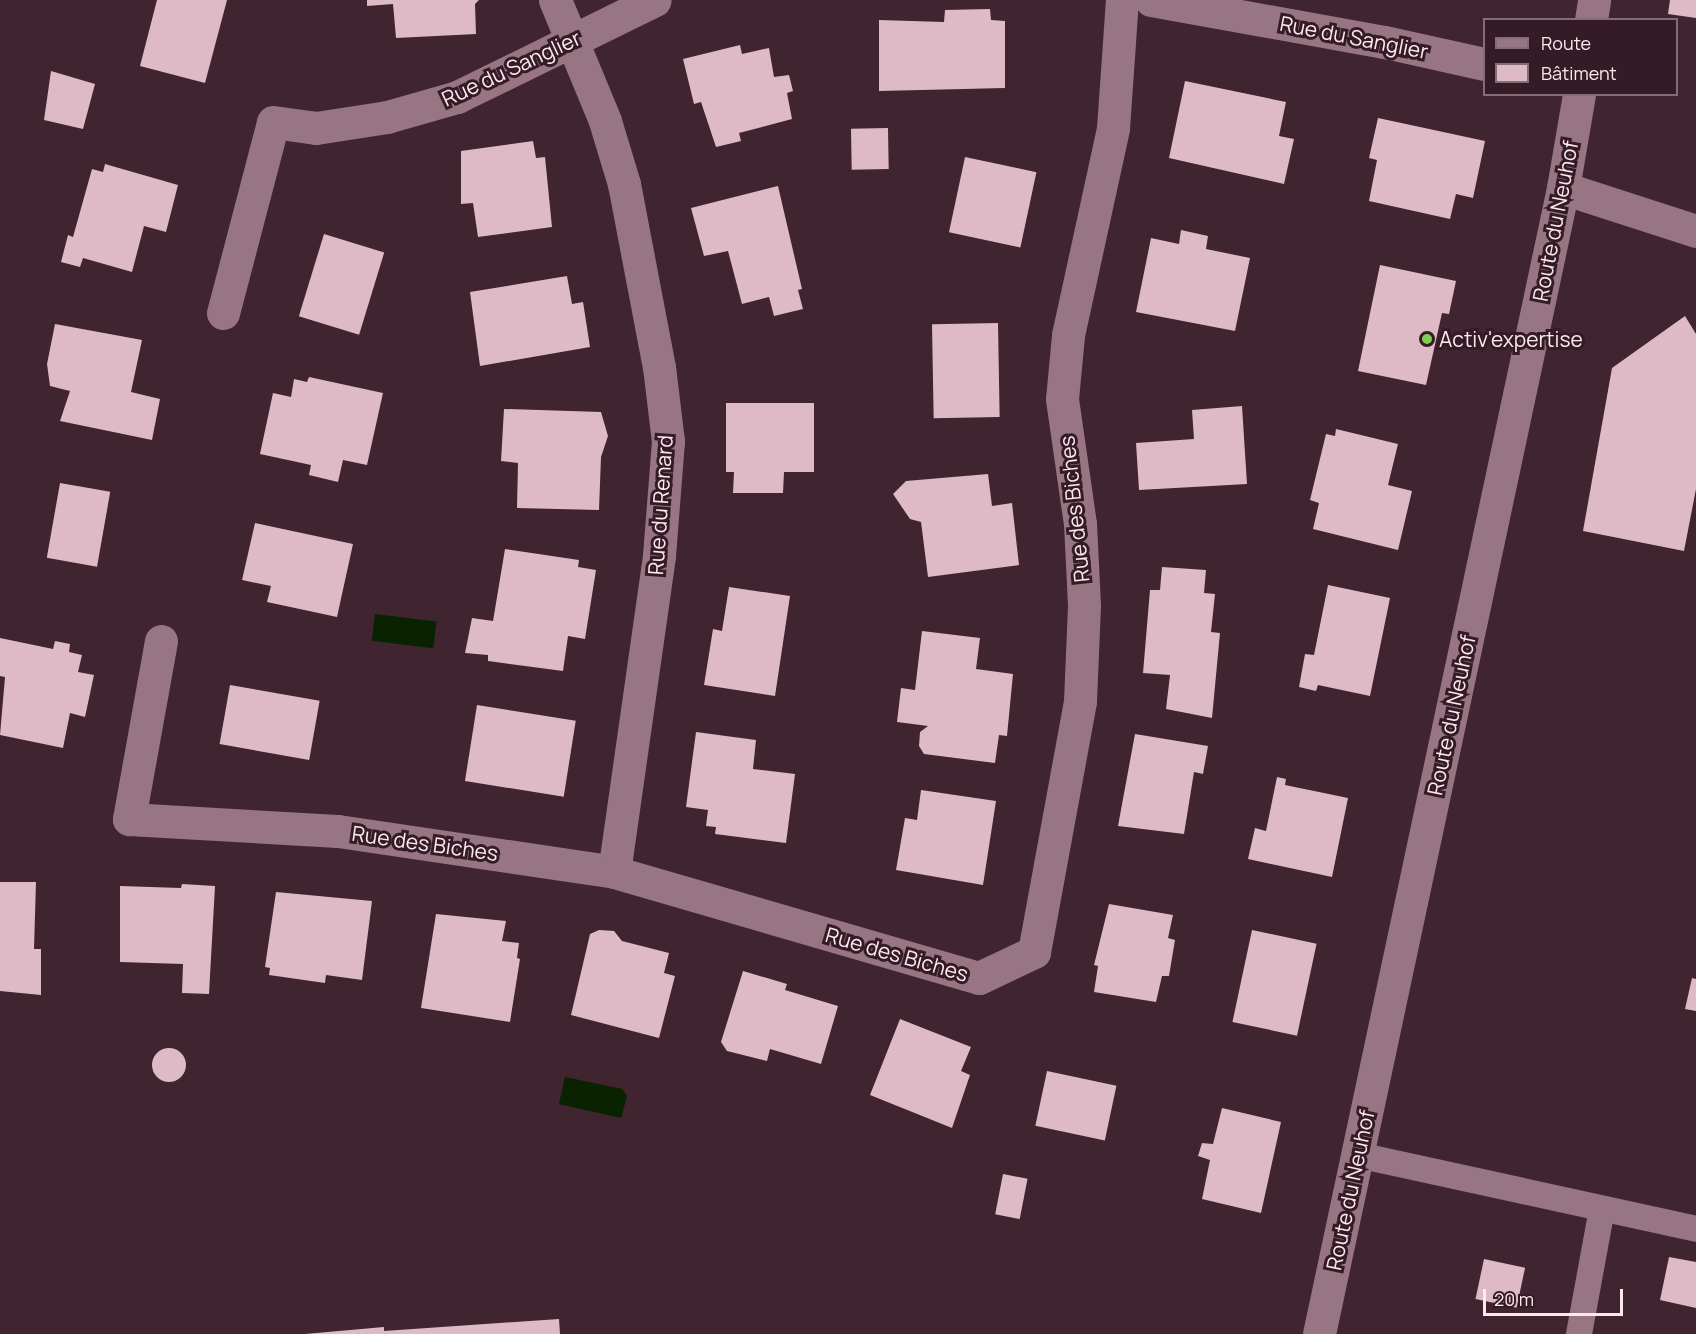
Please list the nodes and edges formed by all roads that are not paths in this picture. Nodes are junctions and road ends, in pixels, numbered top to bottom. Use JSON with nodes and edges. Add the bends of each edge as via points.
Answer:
{"nodes":[{"id":1,"x":555,"y":0,"type":"edge"},
{"id":2,"x":655,"y":0,"type":"edge"},
{"id":3,"x":1122,"y":0,"type":"edge"},
{"id":4,"x":1151,"y":0,"type":"edge"},
{"id":5,"x":1594,"y":0,"type":"edge"},
{"id":6,"x":1591,"y":18,"type":"edge"},
{"id":7,"x":572,"y":40,"type":"junction"},
{"id":8,"x":1483,"y":64,"type":"edge"},
{"id":9,"x":1579,"y":96,"type":"edge"},
{"id":10,"x":1563,"y":189,"type":"junction"},
{"id":11,"x":1696,"y":231,"type":"edge"},
{"id":12,"x":223,"y":313,"type":"dead end"},
{"id":13,"x":161,"y":640,"type":"dead end"},
{"id":14,"x":614,"y":872,"type":"junction"},
{"id":15,"x":1358,"y":1155,"type":"junction"},
{"id":16,"x":1602,"y":1209,"type":"junction"},
{"id":17,"x":1696,"y":1229,"type":"edge"},
{"id":18,"x":1318,"y":1334,"type":"edge"},
{"id":19,"x":1579,"y":1334,"type":"edge"}],
"edges":[{"from":1,"to":7,"type":"street","name":"Rue du Renard"},
{"from":2,"to":7,"type":"street","name":"Rue du Sanglier"},
{"from":3,"to":14,"type":"street","name":"Rue des Biches","via":[[1113,128],[1068,335],[1062,399],[1080,524],[1084,605],[1080,701],[1034,952],[979,978]]},
{"from":4,"to":8,"type":"street","name":"Rue du Sanglier"},
{"from":5,"to":6,"type":"street"},
{"from":7,"to":12,"type":"street","name":"Rue du Sanglier","via":[[457,97],[387,117],[316,128],[273,122]]},
{"from":7,"to":14,"type":"street","name":"Rue du Renard","via":[[605,121],[624,184],[659,368],[668,441],[659,556]]},
{"from":9,"to":10,"type":"street","name":"Route du Neuhof"},
{"from":10,"to":11,"type":"street"},
{"from":10,"to":15,"type":"street","name":"Route du Neuhof"},
{"from":13,"to":14,"type":"street","name":"Rue des Biches","via":[[129,819],[338,831]]},
{"from":15,"to":16,"type":"lane"},
{"from":15,"to":18,"type":"street","name":"Route du Neuhof"},
{"from":16,"to":17,"type":"lane"},
{"from":16,"to":19,"type":"lane"}]}
